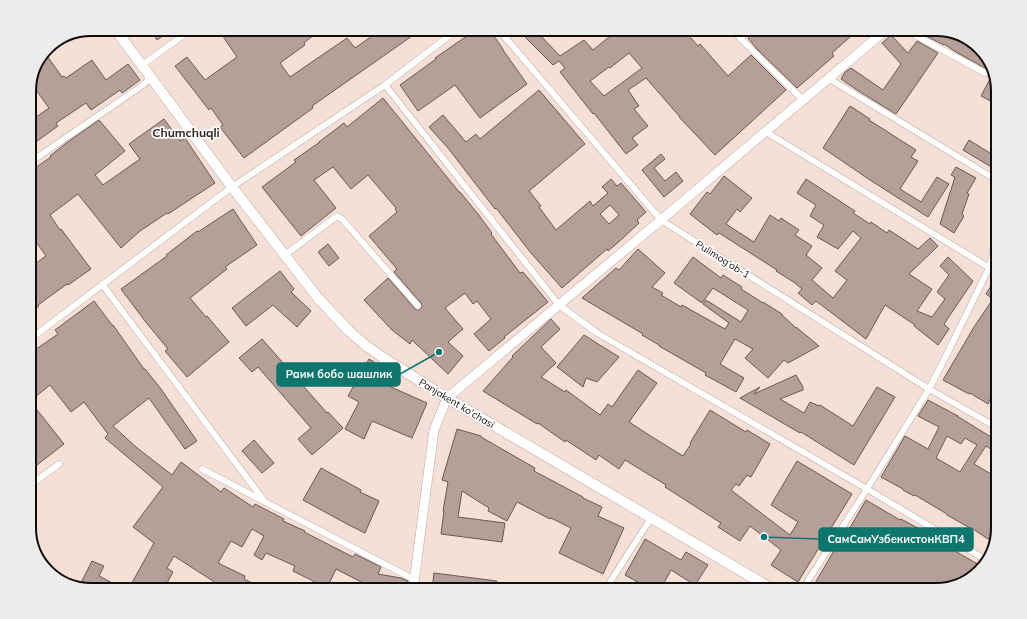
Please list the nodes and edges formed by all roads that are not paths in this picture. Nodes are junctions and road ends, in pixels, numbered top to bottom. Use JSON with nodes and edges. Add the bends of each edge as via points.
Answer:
{"nodes":[{"id":1,"x":120,"y":36,"type":"edge"},
{"id":2,"x":182,"y":36,"type":"edge"},
{"id":3,"x":449,"y":36,"type":"edge"},
{"id":4,"x":504,"y":36,"type":"edge"},
{"id":5,"x":878,"y":36,"type":"edge"},
{"id":6,"x":917,"y":36,"type":"edge"},
{"id":7,"x":740,"y":38,"type":"edge"},
{"id":8,"x":142,"y":65,"type":"junction"},
{"id":9,"x":988,"y":72,"type":"edge"},
{"id":10,"x":151,"y":77,"type":"junction"},
{"id":11,"x":828,"y":78,"type":"junction"},
{"id":12,"x":384,"y":84,"type":"junction"},
{"id":13,"x":803,"y":100,"type":"junction"},
{"id":14,"x":766,"y":132,"type":"junction"},
{"id":15,"x":36,"y":158,"type":"edge"},
{"id":16,"x":991,"y":177,"type":"edge"},
{"id":17,"x":232,"y":187,"type":"junction"},
{"id":18,"x":661,"y":220,"type":"junction"},
{"id":19,"x":285,"y":255,"type":"junction"},
{"id":20,"x":991,"y":260,"type":"edge"},
{"id":21,"x":989,"y":268,"type":"junction"},
{"id":22,"x":102,"y":284,"type":"junction"},
{"id":23,"x":559,"y":305,"type":"junction"},
{"id":24,"x":418,"y":306,"type":"dead end"},
{"id":25,"x":36,"y":335,"type":"edge"},
{"id":26,"x":928,"y":389,"type":"junction"},
{"id":27,"x":447,"y":398,"type":"junction"},
{"id":28,"x":991,"y":424,"type":"edge"},
{"id":29,"x":59,"y":464,"type":"dead end"},
{"id":30,"x":202,"y":469,"type":"dead end"},
{"id":31,"x":36,"y":481,"type":"edge"},
{"id":32,"x":866,"y":489,"type":"junction"},
{"id":33,"x":265,"y":502,"type":"junction"},
{"id":34,"x":651,"y":518,"type":"junction"},
{"id":35,"x":983,"y":558,"type":"edge"},
{"id":36,"x":415,"y":580,"type":"junction"},
{"id":37,"x":414,"y":583,"type":"edge"},
{"id":38,"x":609,"y":583,"type":"edge"},
{"id":39,"x":762,"y":583,"type":"edge"},
{"id":40,"x":806,"y":583,"type":"edge"}],
"edges":[{"from":1,"to":8,"type":"main road","name":"Panjakent ko'chasi"},
{"from":2,"to":8,"type":"street"},
{"from":3,"to":12,"type":"street"},
{"from":4,"to":18,"type":"street","name":"Pulimog’ob-1"},
{"from":5,"to":11,"type":"street"},
{"from":6,"to":9,"type":"street"},
{"from":7,"to":13,"type":"street"},
{"from":8,"to":10,"type":"main road","name":"Panjakent ko'chasi"},
{"from":10,"to":15,"type":"street"},
{"from":10,"to":17,"type":"main road","name":"Panjakent ko'chasi"},
{"from":11,"to":13,"type":"street"},
{"from":11,"to":16,"type":"street"},
{"from":12,"to":17,"type":"street"},
{"from":12,"to":23,"type":"street"},
{"from":13,"to":14,"type":"street"},
{"from":14,"to":18,"type":"street"},
{"from":14,"to":21,"type":"street"},
{"from":17,"to":19,"type":"main road","name":"Panjakent ko'chasi"},
{"from":17,"to":22,"type":"street"},
{"from":18,"to":23,"type":"street"},
{"from":18,"to":26,"type":"street","name":"Pulimog’ob-1"},
{"from":19,"to":24,"type":"street","via":[[337,216]]},
{"from":19,"to":27,"type":"main road","name":"Panjakent ko'chasi","via":[[333,315],[365,345]]},
{"from":20,"to":21,"type":"street"},
{"from":21,"to":26,"type":"street"},
{"from":22,"to":25,"type":"street"},
{"from":22,"to":33,"type":"street"},
{"from":23,"to":27,"type":"street"},
{"from":23,"to":32,"type":"street","via":[[597,332]]},
{"from":26,"to":28,"type":"street","name":"Pulimog’ob-1"},
{"from":26,"to":32,"type":"street"},
{"from":27,"to":34,"type":"main road","name":"Panjakent ko'chasi"},
{"from":27,"to":36,"type":"street","via":[[434,430]]},
{"from":29,"to":31,"type":"street"},
{"from":30,"to":33,"type":"street"},
{"from":32,"to":35,"type":"street"},
{"from":32,"to":40,"type":"street"},
{"from":33,"to":36,"type":"street"},
{"from":34,"to":38,"type":"street"},
{"from":34,"to":39,"type":"main road","name":"Panjakent ko'chasi"},
{"from":36,"to":37,"type":"street"}]}
